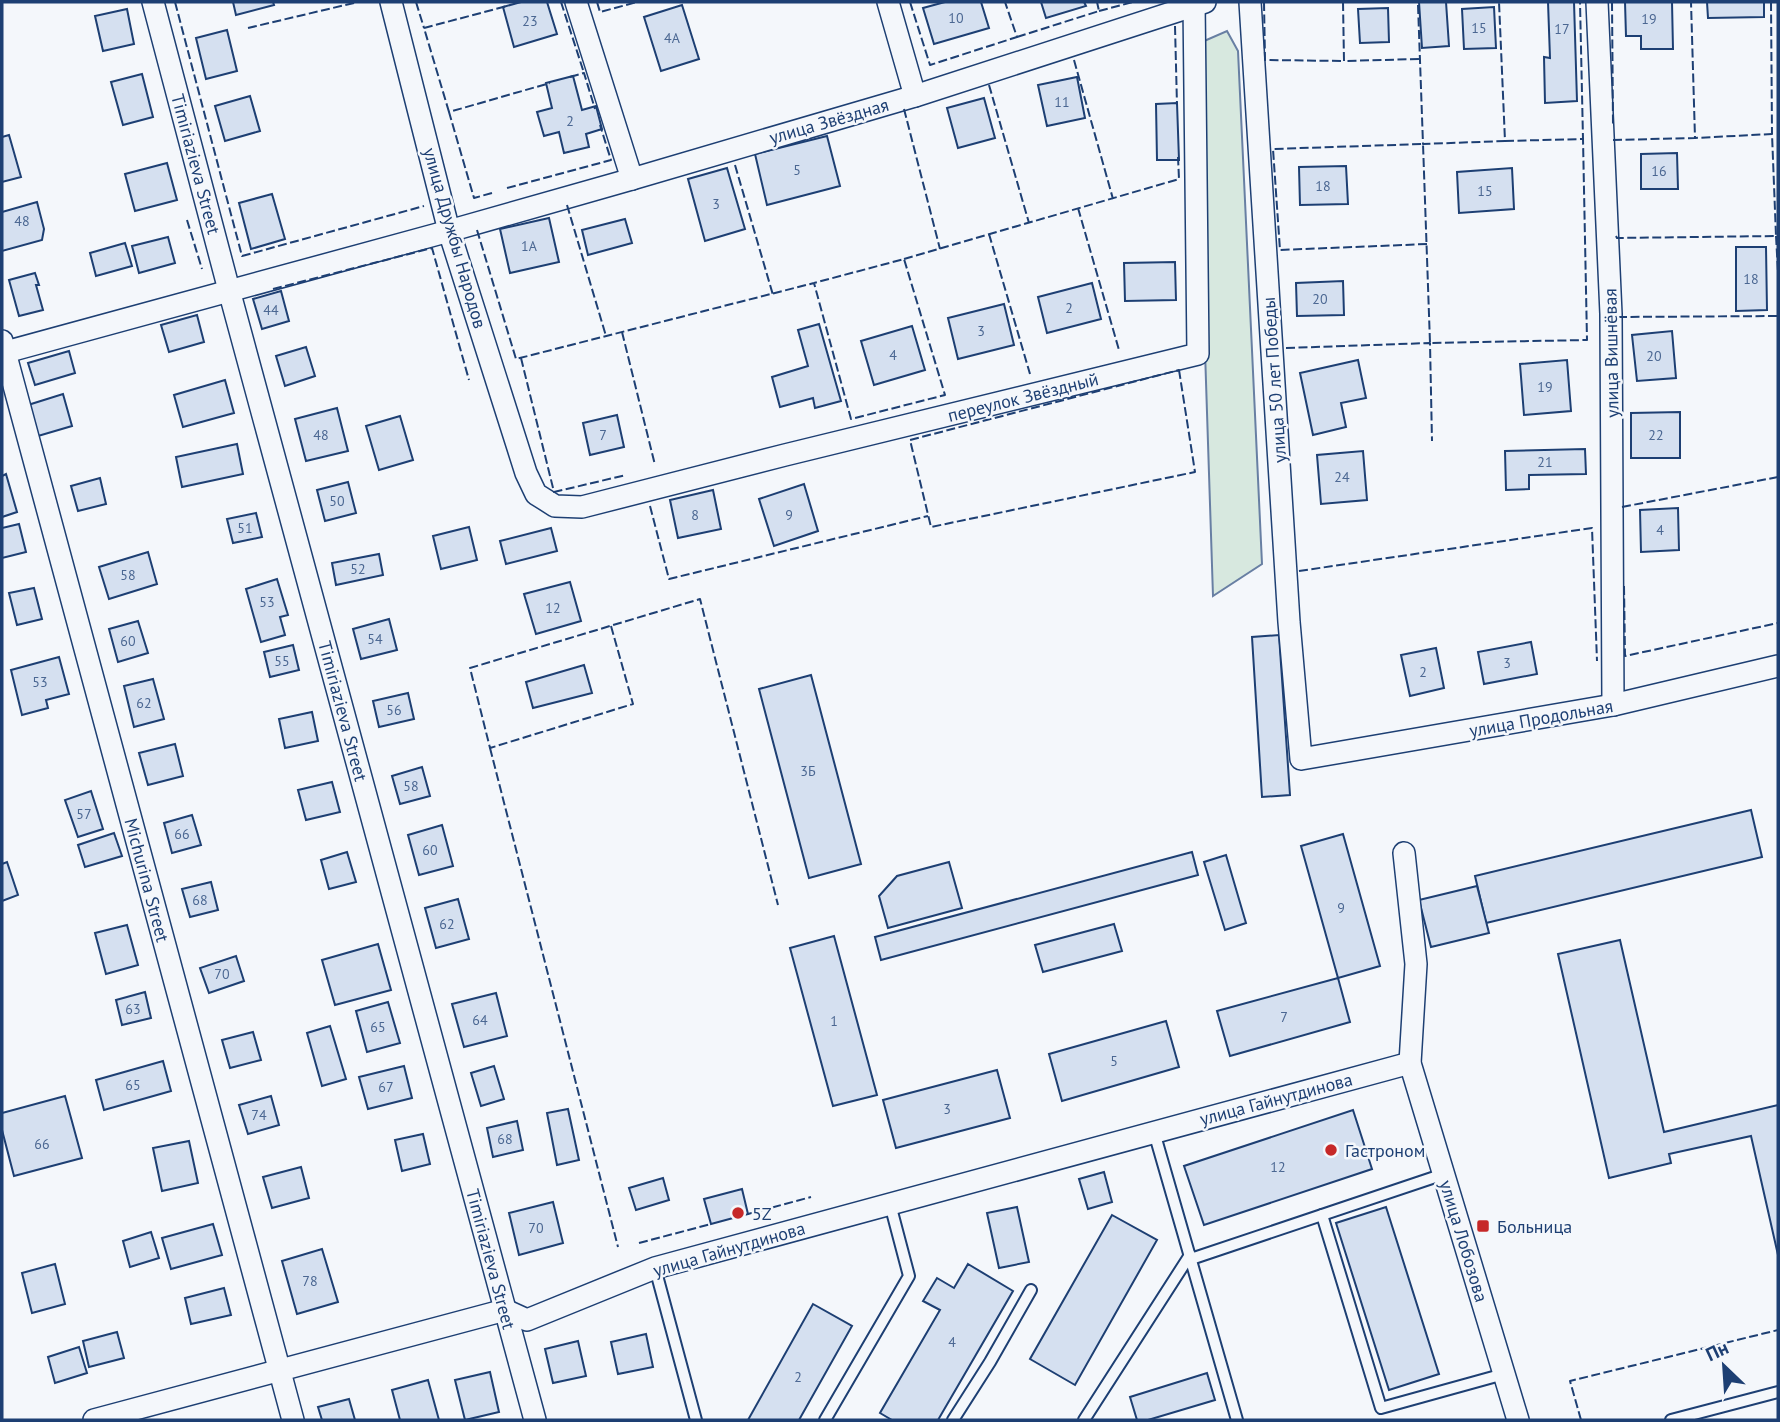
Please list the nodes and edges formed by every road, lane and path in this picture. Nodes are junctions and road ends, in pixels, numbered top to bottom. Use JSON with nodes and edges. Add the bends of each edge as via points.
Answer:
{"nodes":[{"id":1,"x":153,"y":2,"type":"edge"},
{"id":2,"x":391,"y":2,"type":"edge"},
{"id":3,"x":576,"y":2,"type":"edge"},
{"id":4,"x":888,"y":2,"type":"edge"},
{"id":5,"x":1250,"y":2,"type":"edge"},
{"id":6,"x":1597,"y":2,"type":"edge"},
{"id":7,"x":1198,"y":3,"type":"edge"},
{"id":8,"x":915,"y":96,"type":"junction"},
{"id":9,"x":632,"y":179,"type":"junction"},
{"id":10,"x":449,"y":231,"type":"junction"},
{"id":11,"x":229,"y":290,"type":"junction"},
{"id":12,"x":3,"y":348,"type":"edge"},
{"id":13,"x":526,"y":473,"type":"joint"},
{"id":14,"x":1778,"y":666,"type":"edge"},
{"id":15,"x":1614,"y":705,"type":"junction"},
{"id":16,"x":1301,"y":759,"type":"joint"},
{"id":17,"x":1404,"y":853,"type":"dead end"},
{"id":18,"x":1411,"y":1057,"type":"junction"},
{"id":19,"x":1154,"y":1132,"type":"junction"},
{"id":20,"x":1444,"y":1174,"type":"junction"},
{"id":21,"x":890,"y":1205,"type":"junction"},
{"id":22,"x":1322,"y":1215,"type":"junction"},
{"id":23,"x":1191,"y":1257,"type":"junction"},
{"id":24,"x":655,"y":1268,"type":"junction"},
{"id":25,"x":1031,"y":1290,"type":"dead end"},
{"id":26,"x":505,"y":1310,"type":"junction"},
{"id":27,"x":279,"y":1371,"type":"junction"},
{"id":28,"x":1504,"y":1374,"type":"junction"},
{"id":29,"x":1778,"y":1392,"type":"edge"},
{"id":30,"x":94,"y":1420,"type":"edge"},
{"id":31,"x":293,"y":1420,"type":"edge"},
{"id":32,"x":535,"y":1420,"type":"edge"},
{"id":33,"x":696,"y":1420,"type":"edge"},
{"id":34,"x":825,"y":1420,"type":"edge"},
{"id":35,"x":953,"y":1420,"type":"edge"},
{"id":36,"x":1084,"y":1420,"type":"edge"},
{"id":37,"x":1237,"y":1420,"type":"edge"},
{"id":38,"x":1518,"y":1420,"type":"edge"},
{"id":39,"x":1671,"y":1420,"type":"edge"}],
"edges":[{"from":1,"to":11,"type":"street","name":"Timiriazieva Street"},
{"from":2,"to":10,"type":"street","name":"улица Дружбы Народов"},
{"from":3,"to":9,"type":"street"},
{"from":4,"to":8,"type":"street"},
{"from":5,"to":16,"type":"street","name":"улица 50 лет Победы"},
{"from":6,"to":15,"type":"street","name":"улица Вишнёвая","via":[[1611,314]]},
{"from":7,"to":8,"type":"street","name":"улица Звёздная"},
{"from":7,"to":13,"type":"street","name":"переулок Звёздный","via":[[1198,354],[582,507],[555,506],[536,494]]},
{"from":8,"to":9,"type":"street","name":"улица Звёздная"},
{"from":9,"to":10,"type":"street","name":"улица Звёздная"},
{"from":10,"to":11,"type":"street","name":"улица Звёздная"},
{"from":10,"to":13,"type":"street","name":"улица Дружбы Народов"},
{"from":11,"to":12,"type":"street","name":"улица Звёздная"},
{"from":11,"to":26,"type":"street","name":"Timiriazieva Street"},
{"from":12,"to":27,"type":"street","name":"Michurina Street"},
{"from":14,"to":15,"type":"street","name":"улица Продольная"},
{"from":15,"to":16,"type":"street","name":"улица Продольная"},
{"from":17,"to":18,"type":"street","name":"улица Лобозова","via":[[1416,964]]},
{"from":18,"to":19,"type":"street","name":"улица Гайнутдинова"},
{"from":18,"to":20,"type":"street","name":"улица Лобозова"},
{"from":19,"to":21,"type":"street","name":"улица Гайнутдинова"},
{"from":19,"to":23,"type":"lane"},
{"from":20,"to":22,"type":"lane"},
{"from":20,"to":28,"type":"street","name":"улица Лобозова"},
{"from":21,"to":24,"type":"street","name":"улица Гайнутдинова"},
{"from":21,"to":34,"type":"lane","via":[[909,1276]]},
{"from":22,"to":23,"type":"lane"},
{"from":22,"to":28,"type":"lane","via":[[1381,1408]]},
{"from":23,"to":36,"type":"lane"},
{"from":23,"to":37,"type":"lane"},
{"from":24,"to":26,"type":"street","name":"улица Гайнутдинова","via":[[527,1320]]},
{"from":24,"to":33,"type":"lane"},
{"from":25,"to":35,"type":"lane"},
{"from":26,"to":27,"type":"street","name":"улица Гайнутдинова"},
{"from":26,"to":32,"type":"street","name":"Timiriazieva Street"},
{"from":27,"to":30,"type":"street","name":"улица Гайнутдинова"},
{"from":27,"to":31,"type":"street","name":"Michurina Street"},
{"from":28,"to":38,"type":"street","name":"улица Лобозова"},
{"from":29,"to":39,"type":"lane"}]}
